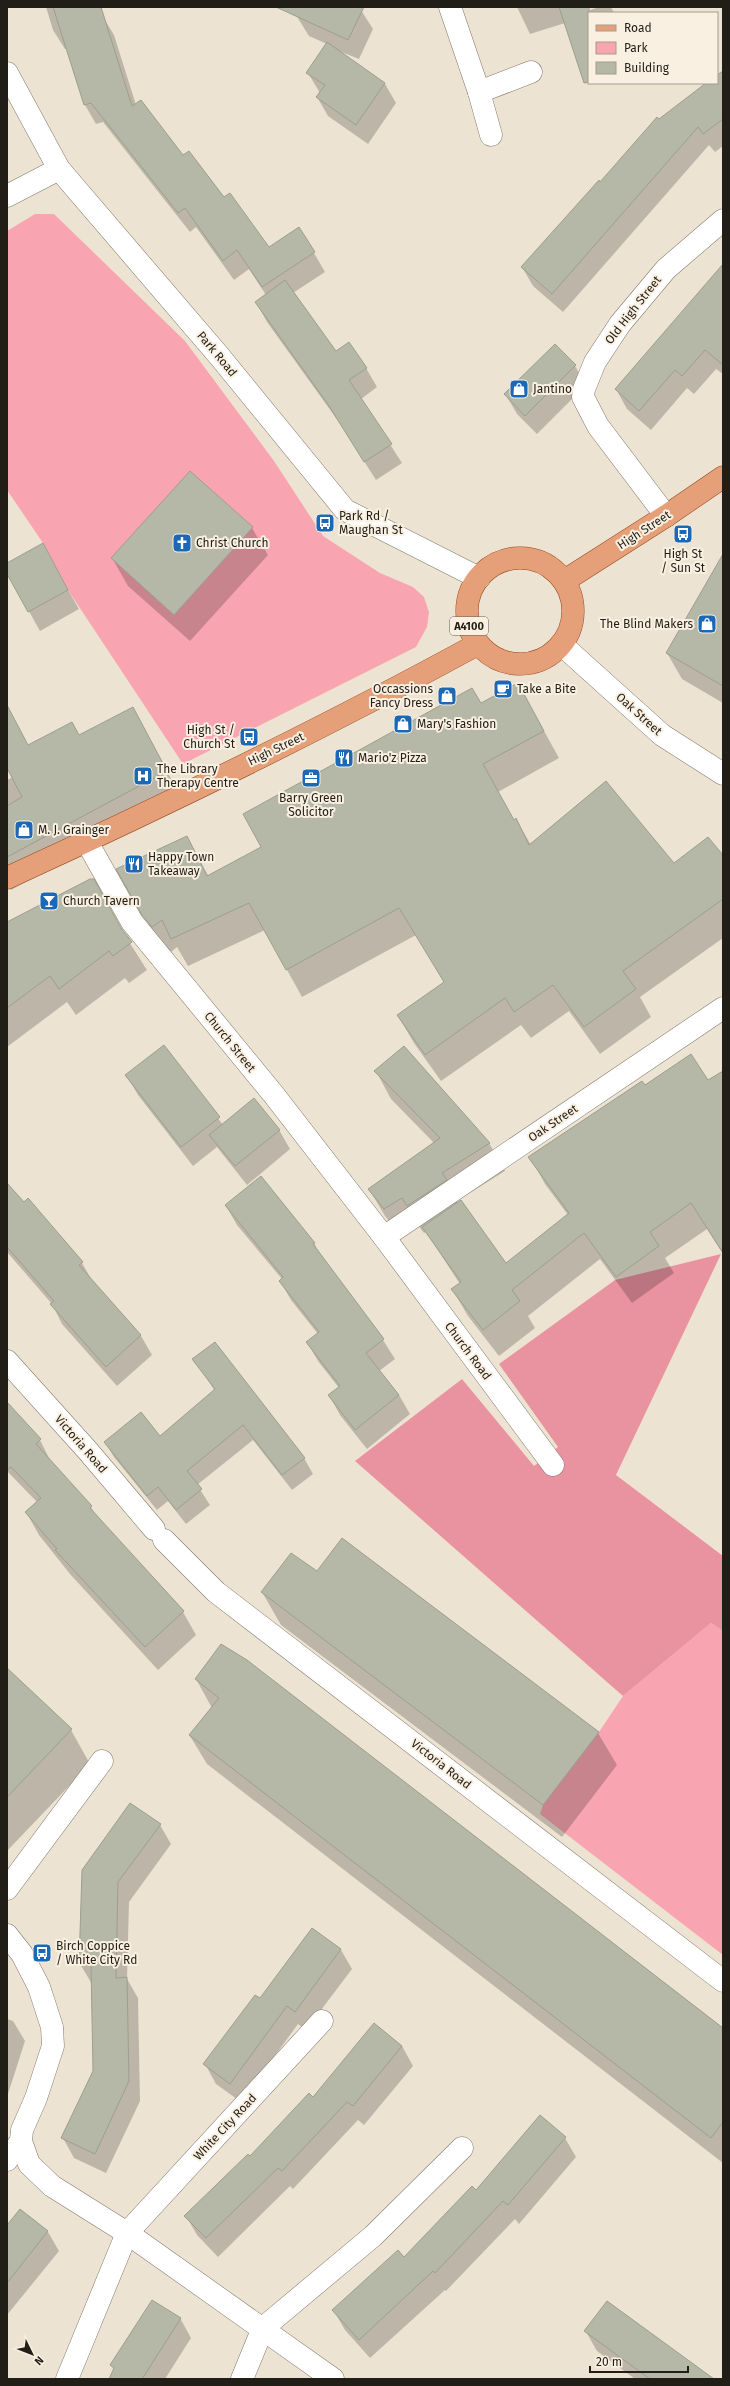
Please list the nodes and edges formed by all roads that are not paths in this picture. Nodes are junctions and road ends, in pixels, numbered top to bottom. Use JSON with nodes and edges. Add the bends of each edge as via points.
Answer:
{"nodes":[{"id":1,"x":450,"y":7,"type":"edge"},
{"id":2,"x":531,"y":72,"type":"dead end"},
{"id":3,"x":7,"y":73,"type":"edge"},
{"id":4,"x":479,"y":92,"type":"junction"},
{"id":5,"x":491,"y":135,"type":"dead end"},
{"id":6,"x":59,"y":169,"type":"junction"},
{"id":7,"x":7,"y":196,"type":"edge"},
{"id":8,"x":723,"y":220,"type":"edge"},
{"id":9,"x":723,"y":477,"type":"edge"},
{"id":10,"x":666,"y":516,"type":"junction"},
{"id":11,"x":479,"y":578,"type":"junction"},
{"id":12,"x":564,"y":581,"type":"junction"},
{"id":13,"x":478,"y":644,"type":"junction"},
{"id":14,"x":562,"y":645,"type":"junction"},
{"id":15,"x":723,"y":774,"type":"edge"},
{"id":16,"x":86,"y":842,"type":"junction"},
{"id":17,"x":7,"y":878,"type":"edge"},
{"id":18,"x":723,"y":1008,"type":"edge"},
{"id":19,"x":384,"y":1237,"type":"junction"},
{"id":20,"x":7,"y":1361,"type":"edge"},
{"id":21,"x":553,"y":1465,"type":"dead end"},
{"id":22,"x":102,"y":1761,"type":"dead end"},
{"id":23,"x":7,"y":1889,"type":"edge"},
{"id":24,"x":7,"y":1935,"type":"edge"},
{"id":25,"x":723,"y":1981,"type":"edge"},
{"id":26,"x":322,"y":2021,"type":"dead end"},
{"id":27,"x":21,"y":2141,"type":"junction"},
{"id":28,"x":462,"y":2148,"type":"dead end"},
{"id":29,"x":7,"y":2160,"type":"edge"},
{"id":30,"x":127,"y":2232,"type":"junction"},
{"id":31,"x":263,"y":2328,"type":"junction"},
{"id":32,"x":67,"y":2379,"type":"edge"},
{"id":33,"x":242,"y":2379,"type":"edge"},
{"id":34,"x":333,"y":2379,"type":"edge"}],
"edges":[{"from":1,"to":4,"type":"street"},
{"from":2,"to":4,"type":"street"},
{"from":3,"to":6,"type":"street","name":"Park Road"},
{"from":4,"to":5,"type":"street"},
{"from":6,"to":7,"type":"street"},
{"from":6,"to":11,"type":"street","name":"Park Road","via":[[215,351],[345,510]]},
{"from":8,"to":10,"type":"street","name":"Old High Street","via":[[666,269],[624,319],[595,362],[584,389],[583,397],[598,426]]},
{"from":9,"to":10,"type":"main road","name":"High Street"},
{"from":10,"to":12,"type":"main road","name":"High Street"},
{"from":11,"to":12,"type":"main road","number":"A4100","via":[[491,567],[506,560],[522,558],[538,561],[553,569]]},
{"from":11,"to":13,"type":"main road","number":"A4100","via":[[468,602],[467,615]]},
{"from":12,"to":14,"type":"main road","number":"A4100","via":[[571,597],[573,613],[570,630]]},
{"from":13,"to":14,"type":"main road","number":"A4100","via":[[501,661],[517,664],[539,661]]},
{"from":13,"to":16,"type":"main road","name":"High Street","number":"A4100","via":[[388,693]]},
{"from":14,"to":15,"type":"street","name":"Oak Street","via":[[662,735]]},
{"from":16,"to":17,"type":"main road","name":"High Street","number":"A4100"},
{"from":16,"to":19,"type":"street","name":"Church Street","via":[[132,922],[274,1095]]},
{"from":18,"to":19,"type":"street","name":"Oak Street"},
{"from":19,"to":21,"type":"street","name":"Church Road"},
{"from":20,"to":25,"type":"street","name":"Victoria Road","via":[[159,1534],[216,1592]]},
{"from":22,"to":23,"type":"street"},
{"from":24,"to":27,"type":"street","via":[[22,1954],[39,1986],[52,2027],[53,2046],[36,2098],[22,2130]]},
{"from":26,"to":30,"type":"street","name":"White City Road"},
{"from":27,"to":29,"type":"street"},
{"from":27,"to":30,"type":"street","via":[[29,2164],[52,2186]]},
{"from":28,"to":31,"type":"street","via":[[373,2236]]},
{"from":30,"to":31,"type":"street"},
{"from":30,"to":32,"type":"street","name":"White City Road"},
{"from":31,"to":33,"type":"street"},
{"from":31,"to":34,"type":"street"}]}
